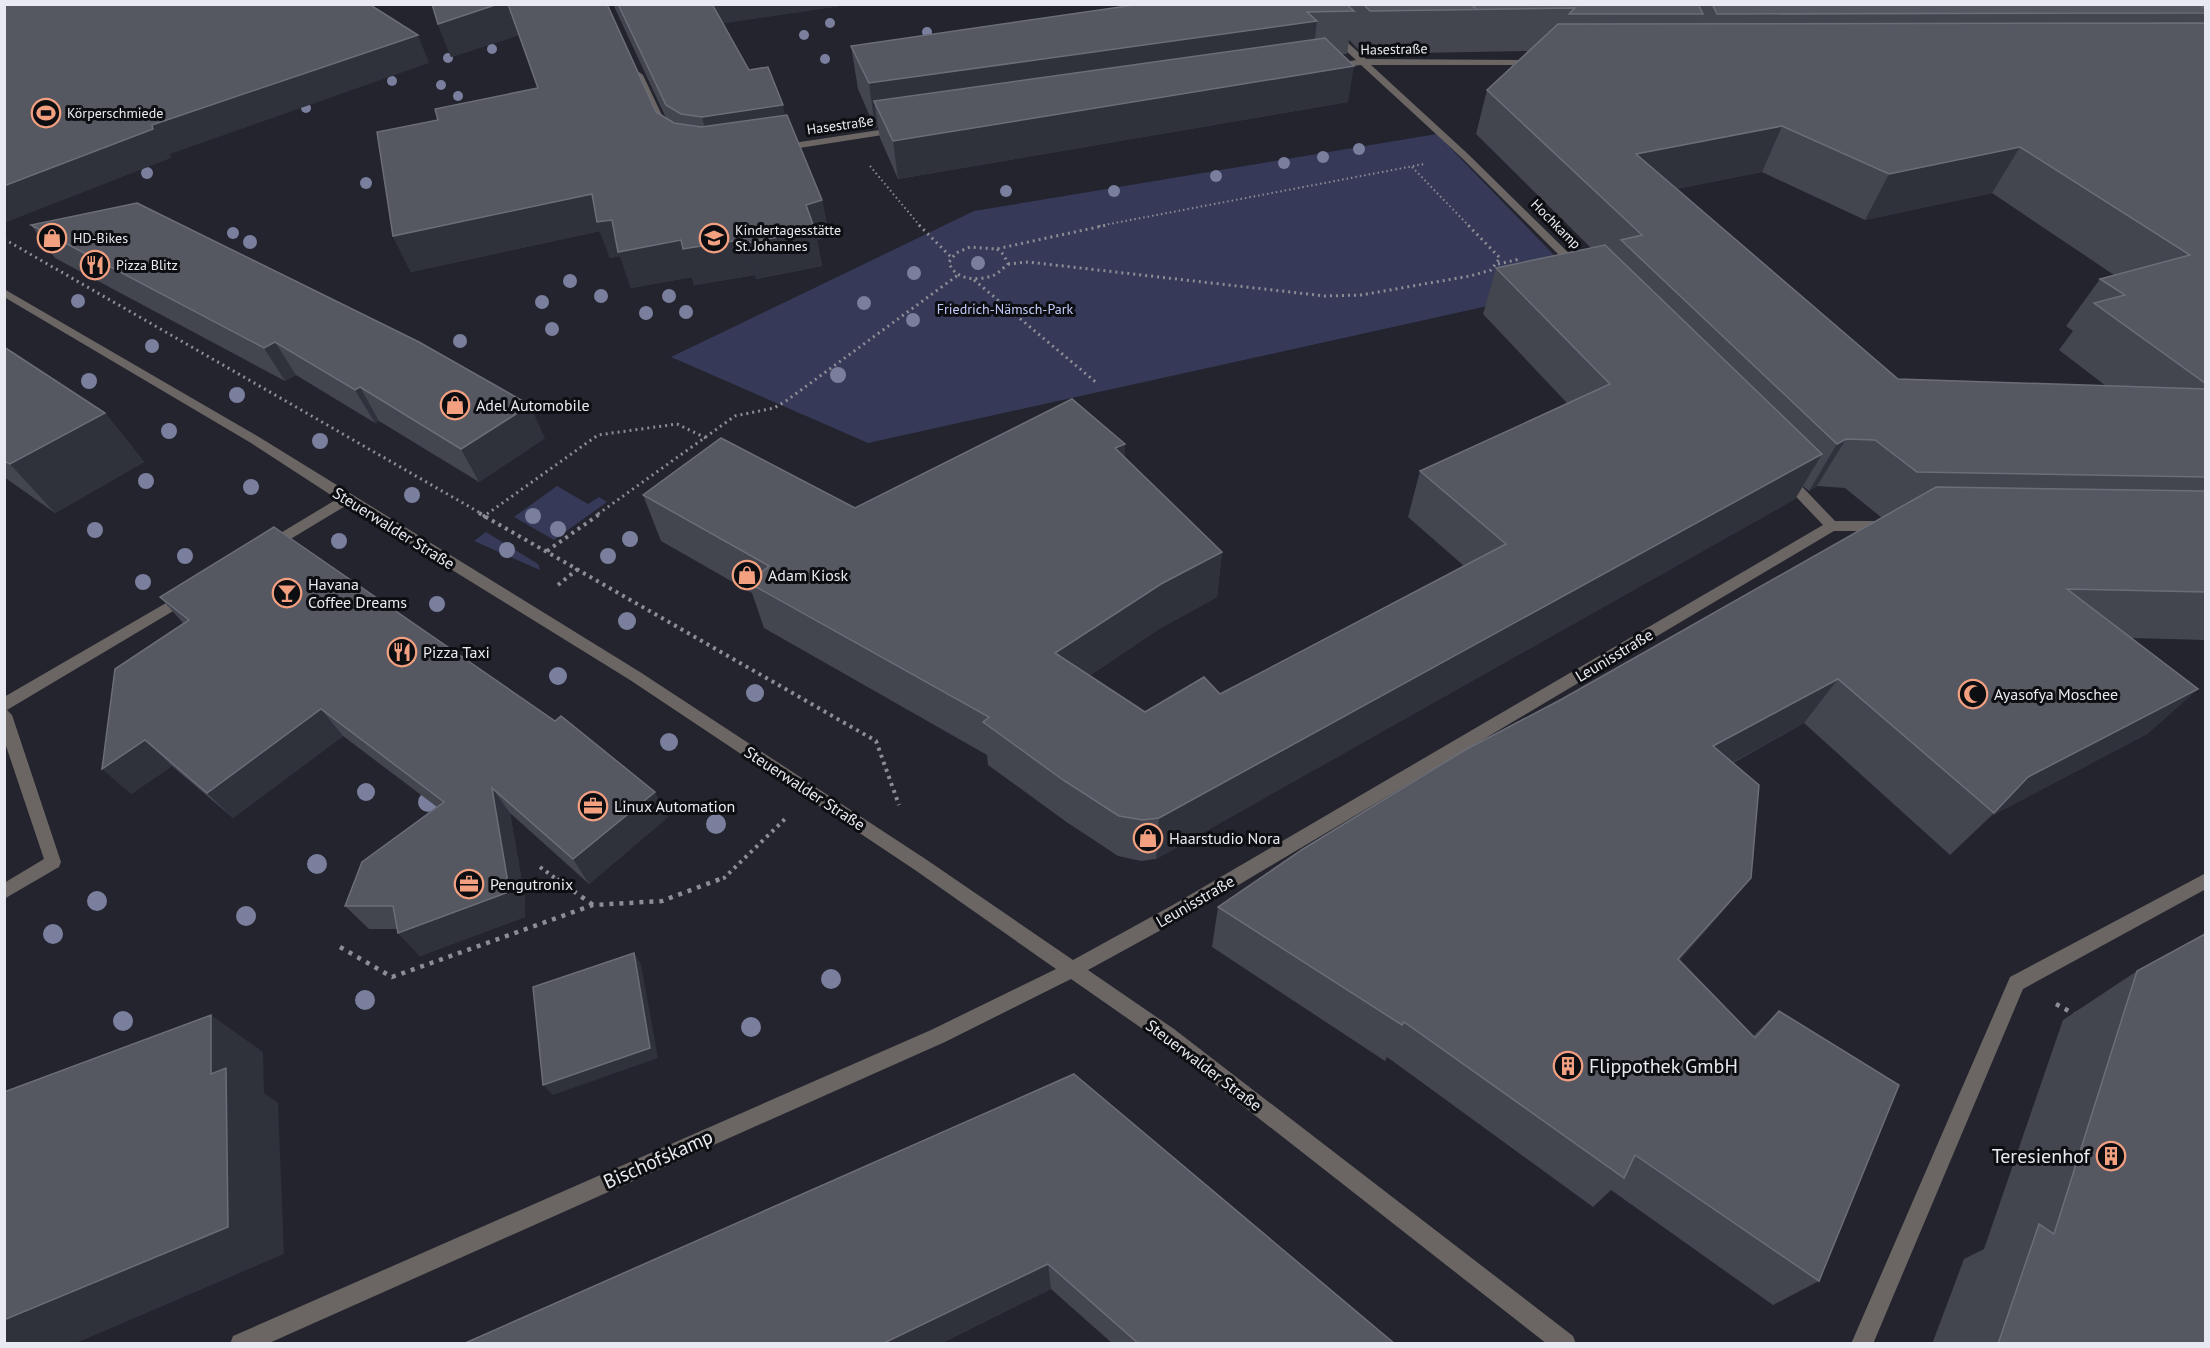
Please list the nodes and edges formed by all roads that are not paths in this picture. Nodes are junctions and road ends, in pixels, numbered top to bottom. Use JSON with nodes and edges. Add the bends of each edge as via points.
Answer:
{"nodes":[{"id":1,"x":1324,"y":26,"type":"edge"},
{"id":2,"x":1363,"y":62,"type":"junction"},
{"id":3,"x":1542,"y":62,"type":"edge"},
{"id":4,"x":634,"y":66,"type":"edge"},
{"id":5,"x":1316,"y":69,"type":"edge"},
{"id":6,"x":906,"y":129,"type":"edge"},
{"id":7,"x":670,"y":143,"type":"edge"},
{"id":8,"x":768,"y":150,"type":"edge"},
{"id":9,"x":1586,"y":276,"type":"edge"},
{"id":10,"x":4,"y":292,"type":"edge"},
{"id":11,"x":1775,"y":467,"type":"edge"},
{"id":12,"x":346,"y":499,"type":"junction"},
{"id":13,"x":1832,"y":525,"type":"junction"},
{"id":14,"x":1902,"y":527,"type":"edge"},
{"id":15,"x":259,"y":552,"type":"edge"},
{"id":16,"x":201,"y":587,"type":"edge"},
{"id":17,"x":4,"y":705,"type":"edge"},
{"id":18,"x":4,"y":715,"type":"edge"},
{"id":19,"x":2205,"y":880,"type":"edge"},
{"id":20,"x":4,"y":892,"type":"edge"},
{"id":21,"x":1072,"y":970,"type":"junction"},
{"id":22,"x":241,"y":1344,"type":"edge"},
{"id":23,"x":1565,"y":1344,"type":"edge"},
{"id":24,"x":1862,"y":1344,"type":"edge"}],
"edges":[{"from":1,"to":2,"type":"street","name":"Hochkamp"},
{"from":2,"to":3,"type":"street","name":"Hasestraße"},
{"from":2,"to":5,"type":"street","name":"Hasestraße"},
{"from":2,"to":9,"type":"street","name":"Hochkamp"},
{"from":4,"to":7,"type":"street"},
{"from":6,"to":8,"type":"street","name":"Hasestraße"},
{"from":10,"to":12,"type":"street","name":"Steuerwalder Straße","via":[[255,440]]},
{"from":11,"to":13,"type":"street"},
{"from":12,"to":15,"type":"street"},
{"from":12,"to":21,"type":"street","name":"Steuerwalder Straße","via":[[635,676]]},
{"from":13,"to":14,"type":"street"},
{"from":13,"to":21,"type":"street","name":"Leunisstraße","via":[[1177,912]]},
{"from":16,"to":17,"type":"street"},
{"from":18,"to":20,"type":"street","via":[[52,862]]},
{"from":19,"to":24,"type":"street","via":[[2016,983]]},
{"from":21,"to":22,"type":"street","name":"Bischofskamp","via":[[938,1036]]},
{"from":21,"to":23,"type":"street","name":"Steuerwalder Straße","via":[[1167,1035]]}]}
